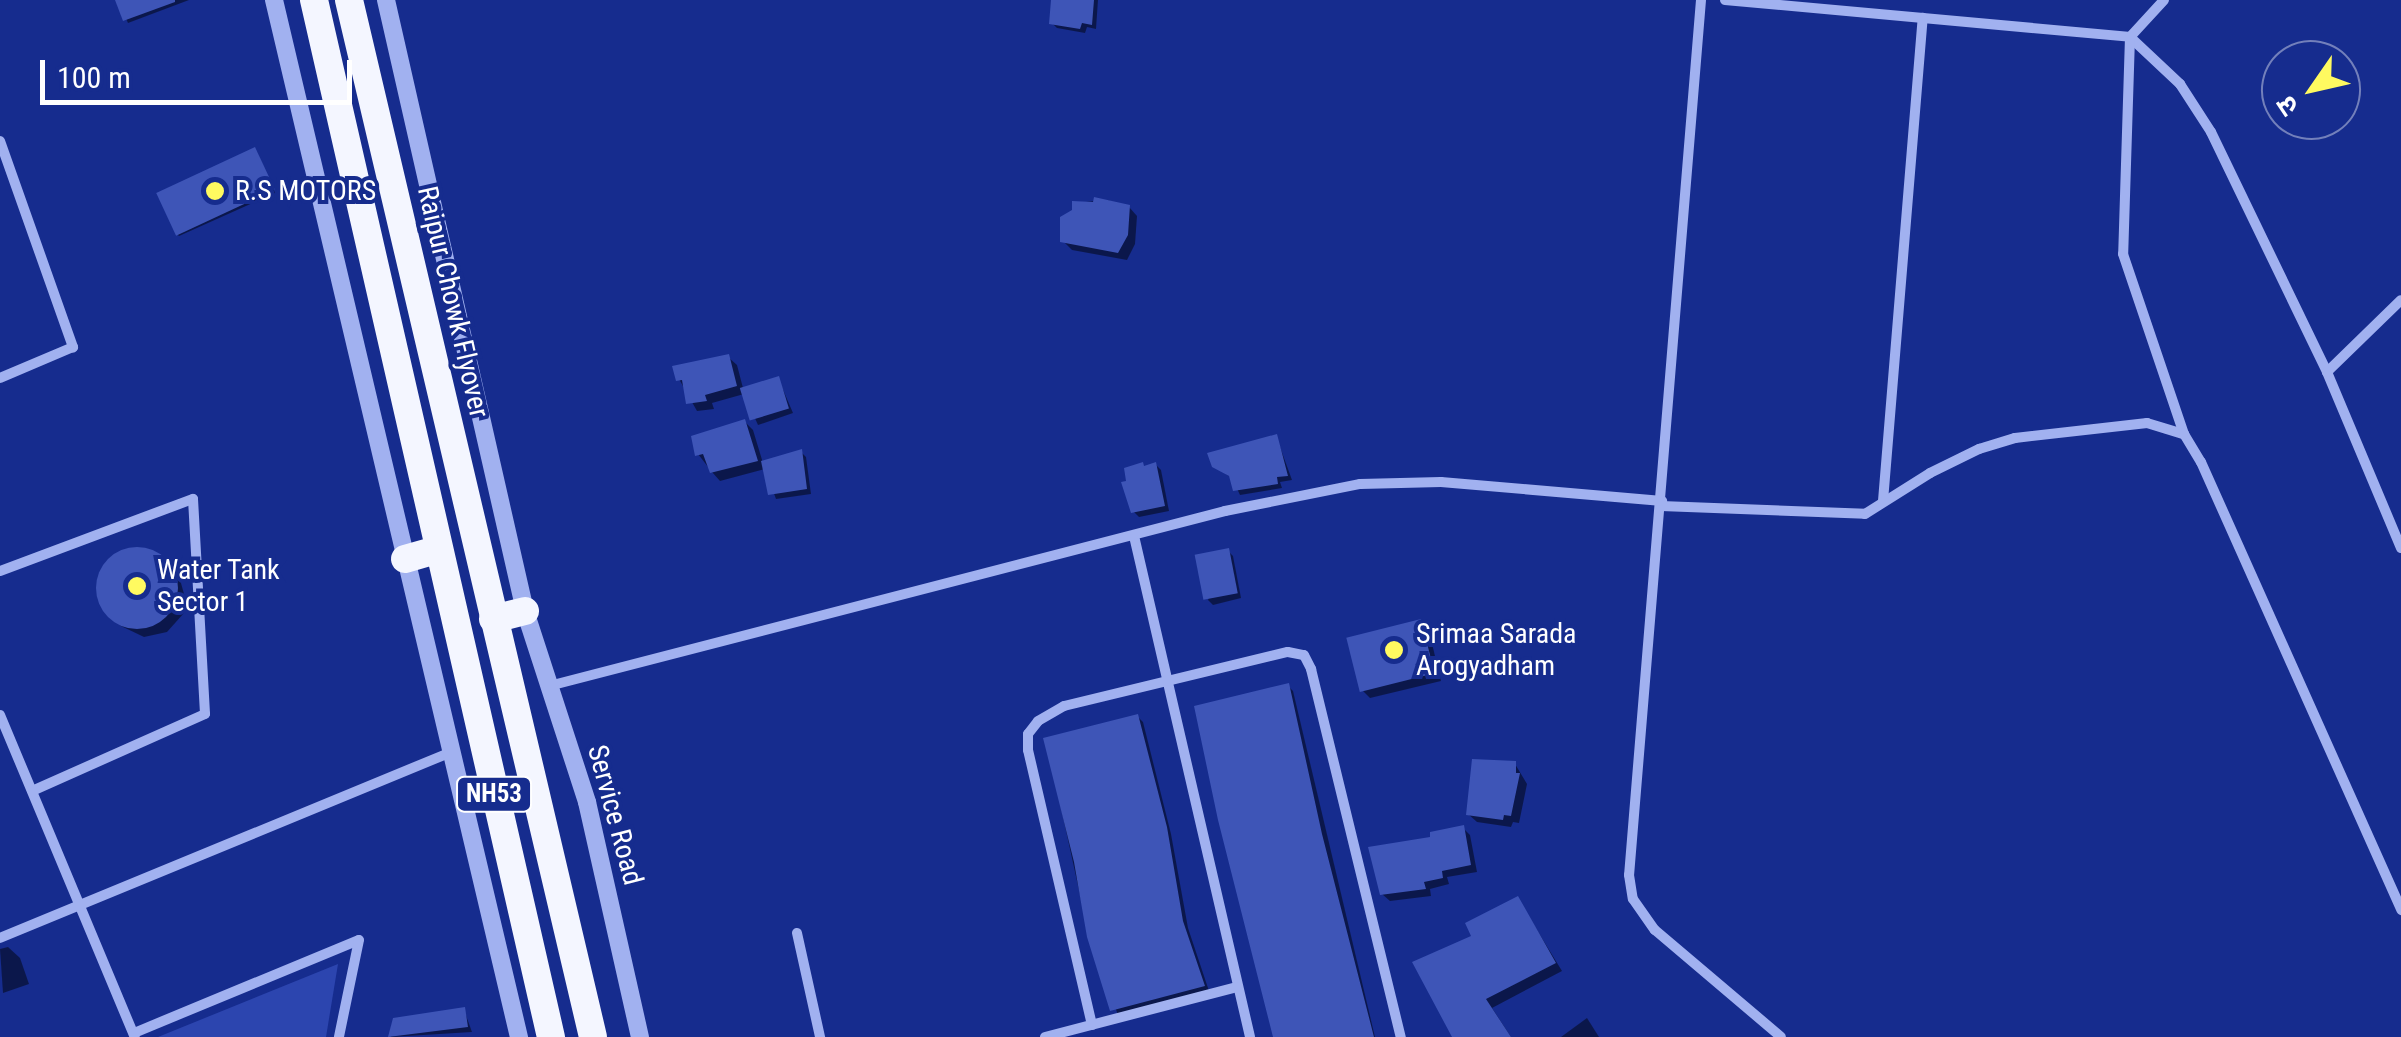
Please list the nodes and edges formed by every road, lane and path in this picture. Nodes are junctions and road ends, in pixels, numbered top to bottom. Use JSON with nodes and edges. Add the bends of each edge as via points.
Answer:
{"nodes":[{"id":1,"x":274,"y":0,"type":"edge"},
{"id":2,"x":314,"y":0,"type":"edge"},
{"id":3,"x":349,"y":0,"type":"edge"},
{"id":4,"x":386,"y":0,"type":"edge"},
{"id":5,"x":1701,"y":0,"type":"edge"},
{"id":6,"x":1725,"y":0,"type":"edge"},
{"id":7,"x":2164,"y":0,"type":"edge"},
{"id":8,"x":1923,"y":18,"type":"junction"},
{"id":9,"x":2130,"y":37,"type":"junction"},
{"id":10,"x":0,"y":141,"type":"edge"},
{"id":11,"x":2401,"y":300,"type":"edge"},
{"id":12,"x":2328,"y":372,"type":"junction"},
{"id":13,"x":0,"y":378,"type":"edge"},
{"id":14,"x":2184,"y":434,"type":"junction"},
{"id":15,"x":1882,"y":501,"type":"junction"},
{"id":16,"x":1662,"y":504,"type":"junction"},
{"id":17,"x":1134,"y":536,"type":"junction"},
{"id":18,"x":2401,"y":548,"type":"edge"},
{"id":19,"x":437,"y":550,"type":"junction"},
{"id":20,"x":405,"y":559,"type":"junction"},
{"id":21,"x":0,"y":571,"type":"edge"},
{"id":22,"x":525,"y":610,"type":"junction"},
{"id":23,"x":493,"y":619,"type":"junction"},
{"id":24,"x":1167,"y":679,"type":"junction"},
{"id":25,"x":549,"y":686,"type":"junction"},
{"id":26,"x":0,"y":715,"type":"edge"},
{"id":27,"x":451,"y":752,"type":"junction"},
{"id":28,"x":32,"y":791,"type":"junction"},
{"id":29,"x":80,"y":904,"type":"junction"},
{"id":30,"x":2401,"y":910,"type":"edge"},
{"id":31,"x":798,"y":933,"type":"dead end"},
{"id":32,"x":0,"y":938,"type":"edge"},
{"id":33,"x":1236,"y":988,"type":"junction"},
{"id":34,"x":1092,"y":1025,"type":"junction"},
{"id":35,"x":134,"y":1035,"type":"edge"},
{"id":36,"x":339,"y":1037,"type":"edge"},
{"id":37,"x":519,"y":1037,"type":"edge"},
{"id":38,"x":551,"y":1037,"type":"edge"},
{"id":39,"x":593,"y":1037,"type":"edge"},
{"id":40,"x":640,"y":1037,"type":"edge"},
{"id":41,"x":820,"y":1037,"type":"edge"},
{"id":42,"x":1046,"y":1037,"type":"edge"},
{"id":43,"x":1250,"y":1037,"type":"edge"},
{"id":44,"x":1401,"y":1037,"type":"edge"},
{"id":45,"x":1782,"y":1037,"type":"edge"}],
"edges":[{"from":1,"to":20,"type":"street"},
{"from":2,"to":19,"type":"highway","number":"NH53"},
{"from":3,"to":23,"type":"highway","name":"Raipur Chowk Flyover","number":"NH53"},
{"from":4,"to":22,"type":"street","name":"Service Road"},
{"from":5,"to":16,"type":"street"},
{"from":6,"to":8,"type":"street"},
{"from":7,"to":9,"type":"street"},
{"from":8,"to":9,"type":"street"},
{"from":8,"to":15,"type":"street"},
{"from":9,"to":12,"type":"street","via":[[2180,84],[2212,132]]},
{"from":9,"to":14,"type":"street","via":[[2123,254]]},
{"from":10,"to":13,"type":"street","via":[[73,347]]},
{"from":11,"to":12,"type":"street"},
{"from":12,"to":18,"type":"street"},
{"from":14,"to":15,"type":"street","via":[[2147,422],[2015,438],[1979,449]]},
{"from":14,"to":30,"type":"street"},
{"from":15,"to":16,"type":"street","via":[[1865,514],[1842,515]]},
{"from":16,"to":17,"type":"street","via":[[1441,482],[1360,484]]},
{"from":16,"to":45,"type":"street","via":[[1633,899],[1655,930]]},
{"from":17,"to":24,"type":"street"},
{"from":17,"to":25,"type":"street"},
{"from":19,"to":20,"type":"highway"},
{"from":19,"to":38,"type":"highway","number":"NH53"},
{"from":20,"to":27,"type":"street"},
{"from":21,"to":28,"type":"street","via":[[193,499],[205,714]]},
{"from":22,"to":23,"type":"highway"},
{"from":22,"to":25,"type":"street","name":"Service Road"},
{"from":23,"to":39,"type":"highway","number":"NH53"},
{"from":24,"to":33,"type":"street"},
{"from":24,"to":34,"type":"street","via":[[1064,706],[1028,734]]},
{"from":24,"to":44,"type":"street","via":[[1288,652],[1304,655]]},
{"from":25,"to":40,"type":"street","name":"Service Road","via":[[587,802]]},
{"from":26,"to":28,"type":"street"},
{"from":27,"to":29,"type":"street"},
{"from":27,"to":37,"type":"street"},
{"from":28,"to":29,"type":"street"},
{"from":29,"to":32,"type":"street"},
{"from":29,"to":35,"type":"street"},
{"from":31,"to":41,"type":"street"},
{"from":33,"to":34,"type":"street"},
{"from":33,"to":43,"type":"street"},
{"from":34,"to":42,"type":"street"},
{"from":35,"to":36,"type":"street","via":[[359,940]]}]}
